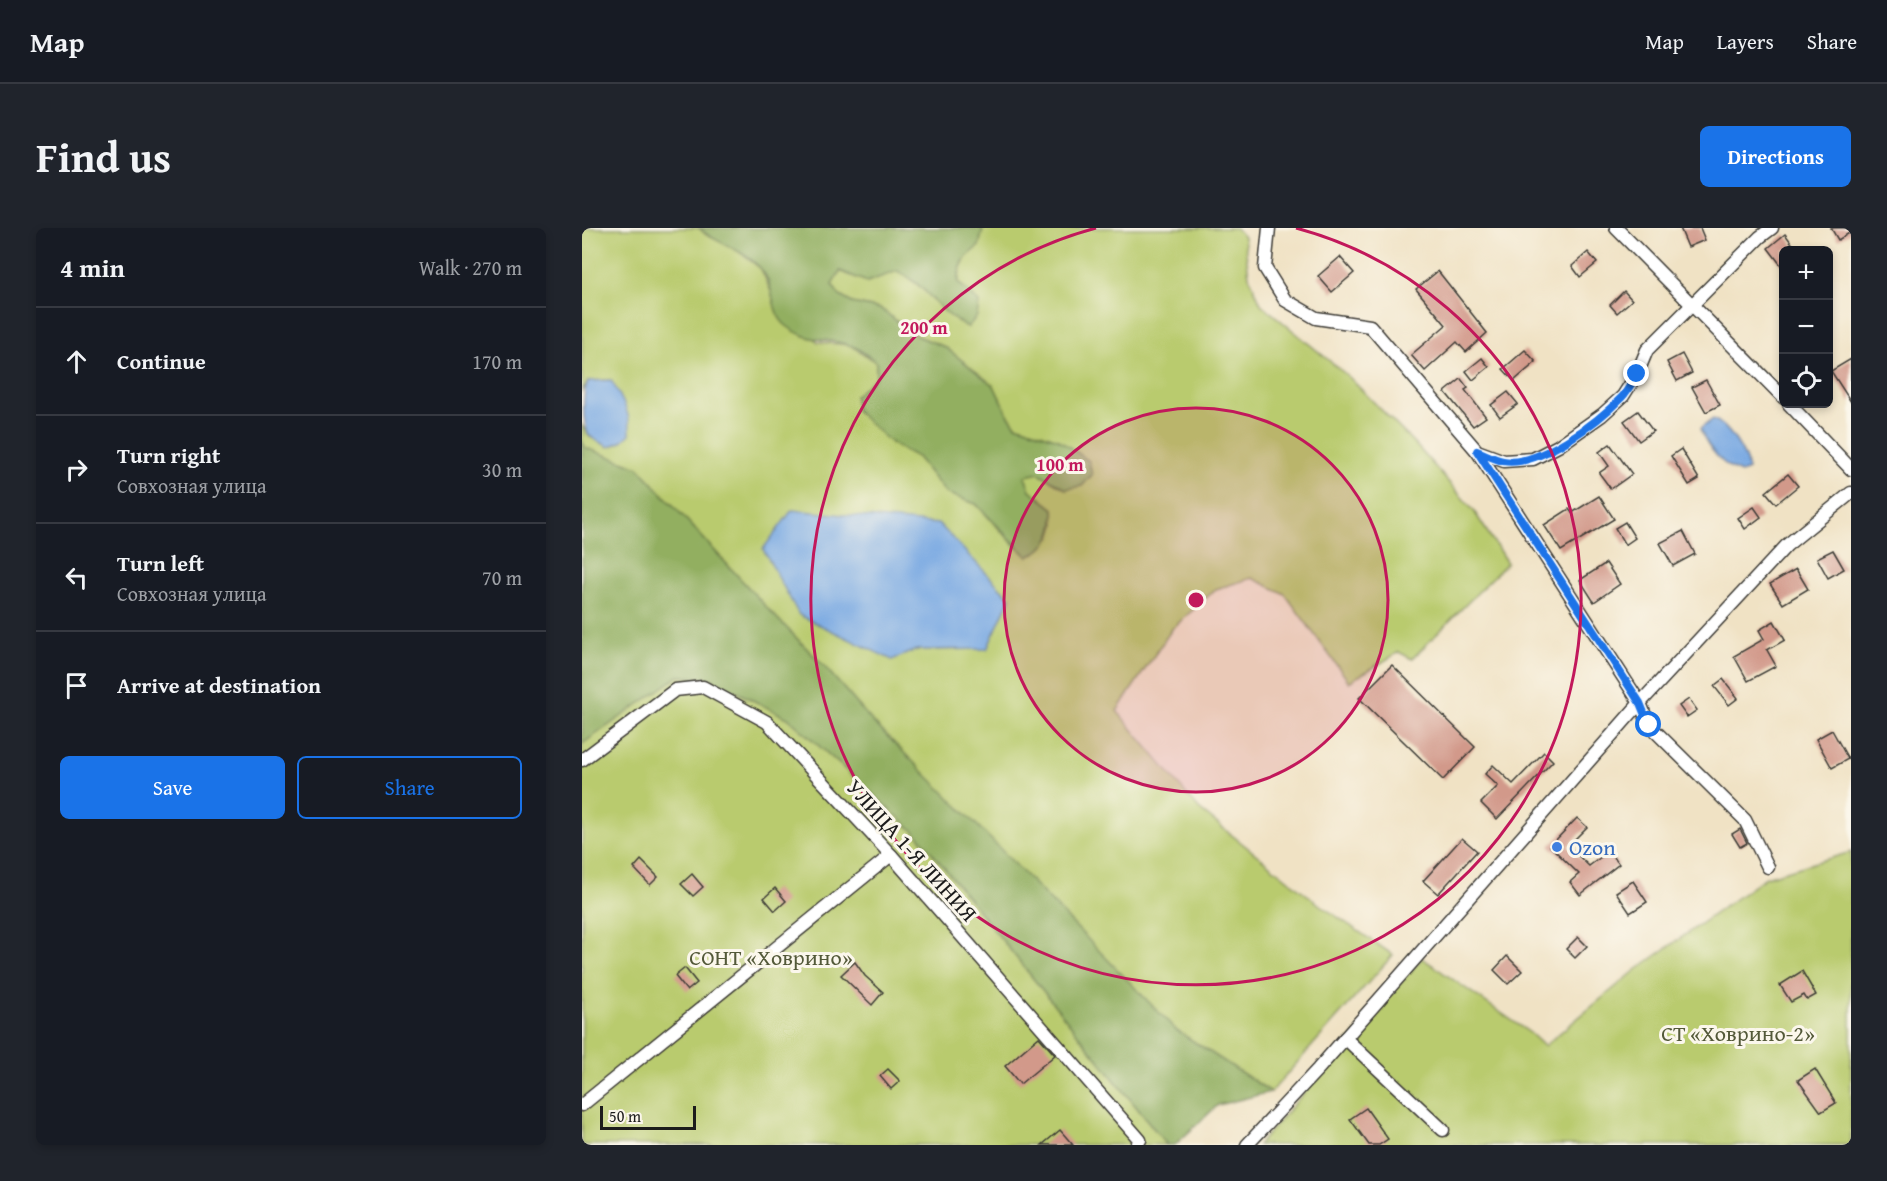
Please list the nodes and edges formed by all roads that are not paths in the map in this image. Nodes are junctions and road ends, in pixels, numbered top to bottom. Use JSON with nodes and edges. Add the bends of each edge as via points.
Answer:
{"nodes":[{"id":1,"x":1269,"y":228,"type":"edge"},
{"id":2,"x":1616,"y":228,"type":"edge"},
{"id":3,"x":1772,"y":228,"type":"edge"},
{"id":4,"x":1694,"y":304,"type":"junction"},
{"id":5,"x":1779,"y":393,"type":"edge"},
{"id":6,"x":1793,"y":408,"type":"edge"},
{"id":7,"x":1477,"y":451,"type":"junction"},
{"id":8,"x":1851,"y":469,"type":"edge"},
{"id":9,"x":1851,"y":494,"type":"edge"},
{"id":10,"x":1640,"y":703,"type":"junction"},
{"id":11,"x":582,"y":760,"type":"edge"},
{"id":12,"x":891,"y":855,"type":"junction"},
{"id":13,"x":1768,"y":867,"type":"dead end"},
{"id":14,"x":1345,"y":1038,"type":"junction"},
{"id":15,"x":582,"y":1105,"type":"edge"},
{"id":16,"x":1443,"y":1130,"type":"dead end"},
{"id":17,"x":1137,"y":1145,"type":"edge"},
{"id":18,"x":1247,"y":1145,"type":"edge"}],
"edges":[{"from":1,"to":7,"type":"street","via":[[1265,268],[1285,300],[1316,318],[1370,326]]},
{"from":2,"to":4,"type":"street"},
{"from":3,"to":4,"type":"street"},
{"from":4,"to":5,"type":"street"},
{"from":4,"to":7,"type":"street","via":[[1647,350],[1623,396],[1558,446],[1533,459],[1504,461]]},
{"from":6,"to":8,"type":"street"},
{"from":7,"to":10,"type":"street"},
{"from":9,"to":10,"type":"street","via":[[1787,545]]},
{"from":10,"to":13,"type":"street","via":[[1649,725],[1745,820]]},
{"from":10,"to":14,"type":"street"},
{"from":11,"to":12,"type":"street","name":"УЛИЦА 1-Я ЛИНИЯ","via":[[675,690],[703,687],[767,722]]},
{"from":12,"to":15,"type":"street"},
{"from":12,"to":17,"type":"street","name":"УЛИЦА 1-Я ЛИНИЯ","via":[[1140,1140]]},
{"from":14,"to":16,"type":"street"},
{"from":14,"to":18,"type":"street"}]}
